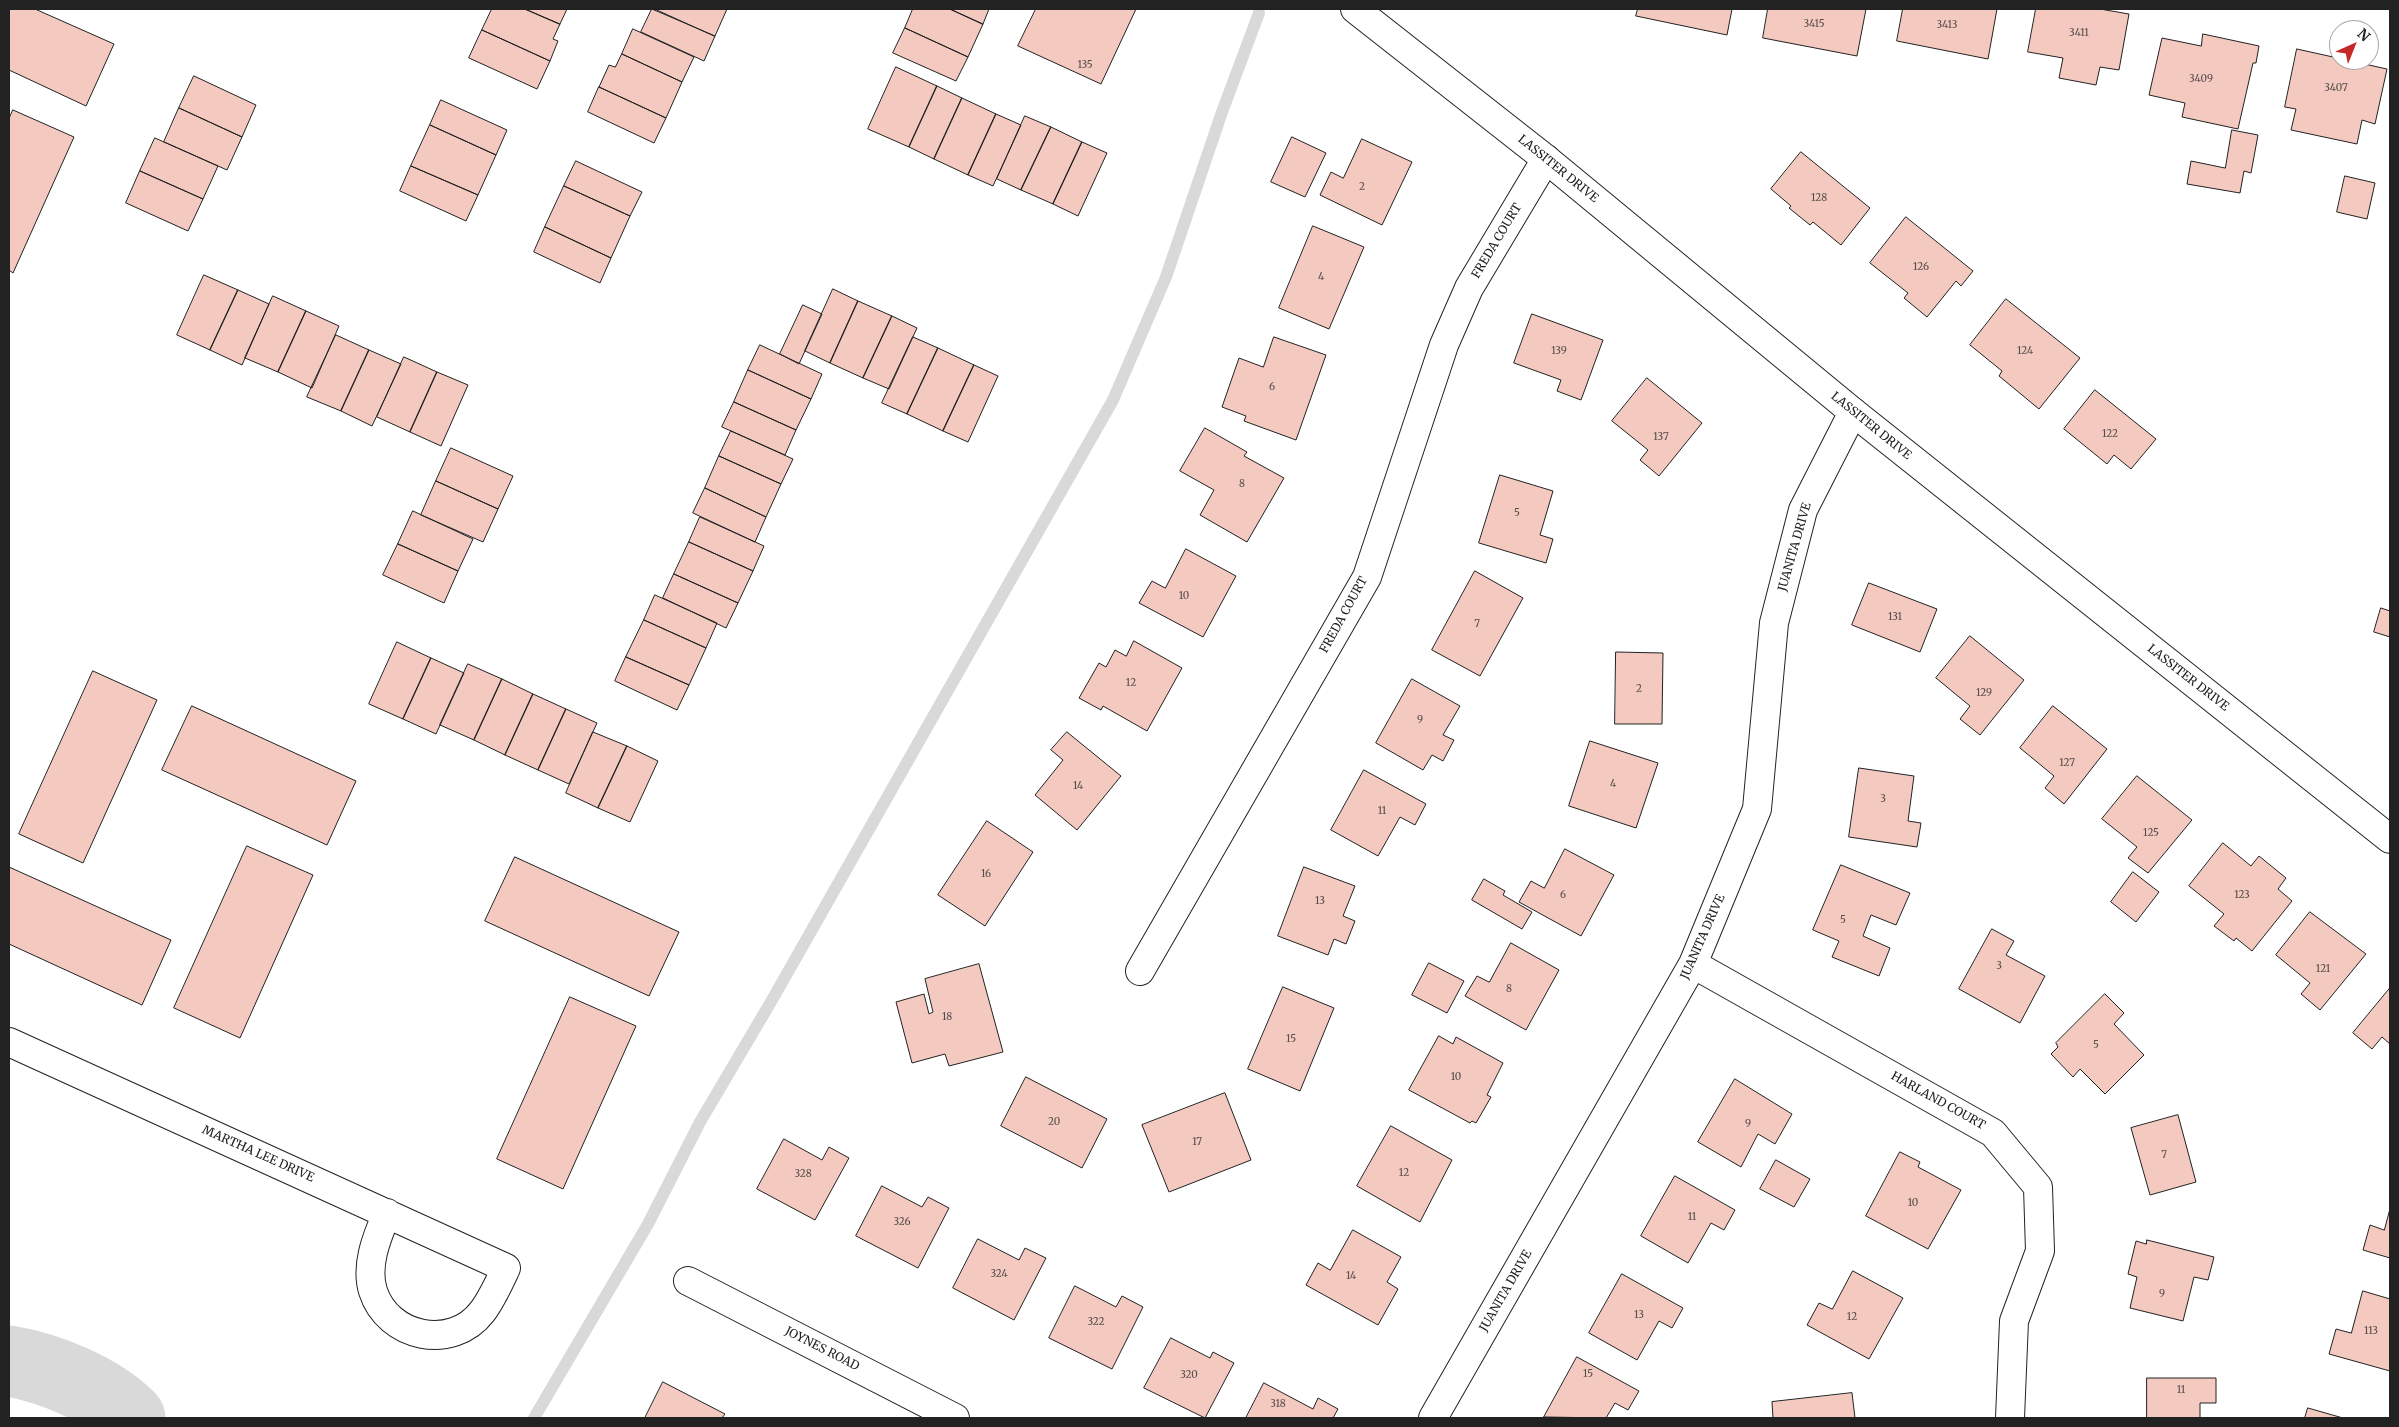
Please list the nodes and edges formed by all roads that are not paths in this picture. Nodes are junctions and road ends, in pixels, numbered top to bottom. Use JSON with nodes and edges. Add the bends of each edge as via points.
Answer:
{"nodes":[{"id":1,"x":1355,"y":9,"type":"edge"},
{"id":2,"x":1546,"y":159,"type":"junction"},
{"id":3,"x":1853,"y":412,"type":"junction"},
{"id":4,"x":2390,"y":839,"type":"edge"},
{"id":5,"x":1693,"y":964,"type":"junction"},
{"id":6,"x":1140,"y":971,"type":"dead end"},
{"id":7,"x":9,"y":1042,"type":"edge"},
{"id":8,"x":387,"y":1214,"type":"junction"},
{"id":9,"x":688,"y":1281,"type":"dead end"},
{"id":10,"x":955,"y":1418,"type":"edge"},
{"id":11,"x":1433,"y":1418,"type":"edge"},
{"id":12,"x":2010,"y":1418,"type":"edge"}],
"edges":[{"from":1,"to":2,"type":"street","name":"LASSITER DRIVE"},
{"from":2,"to":3,"type":"street","name":"LASSITER DRIVE"},
{"from":2,"to":6,"type":"street","name":"FREDA COURT","via":[[1469,288],[1444,345],[1367,576]]},
{"from":3,"to":4,"type":"street","name":"LASSITER DRIVE"},
{"from":3,"to":5,"type":"street","name":"JUANITA DRIVE","via":[[1804,510],[1774,623],[1757,809]]},
{"from":5,"to":11,"type":"street","name":"JUANITA DRIVE"},
{"from":5,"to":12,"type":"street","name":"HARLAND COURT","via":[[1993,1133],[2038,1187],[2040,1251],[2014,1321]]},
{"from":7,"to":8,"type":"street","name":"MARTHA LEE DRIVE"},
{"from":8,"to":8,"type":"street","name":"MARTHA LEE DRIVE","via":[[376,1237],[371,1264],[373,1292],[387,1314],[408,1331],[433,1337],[459,1330],[481,1313],[506,1268]]},
{"from":9,"to":10,"type":"street","name":"JOYNES ROAD"}]}
